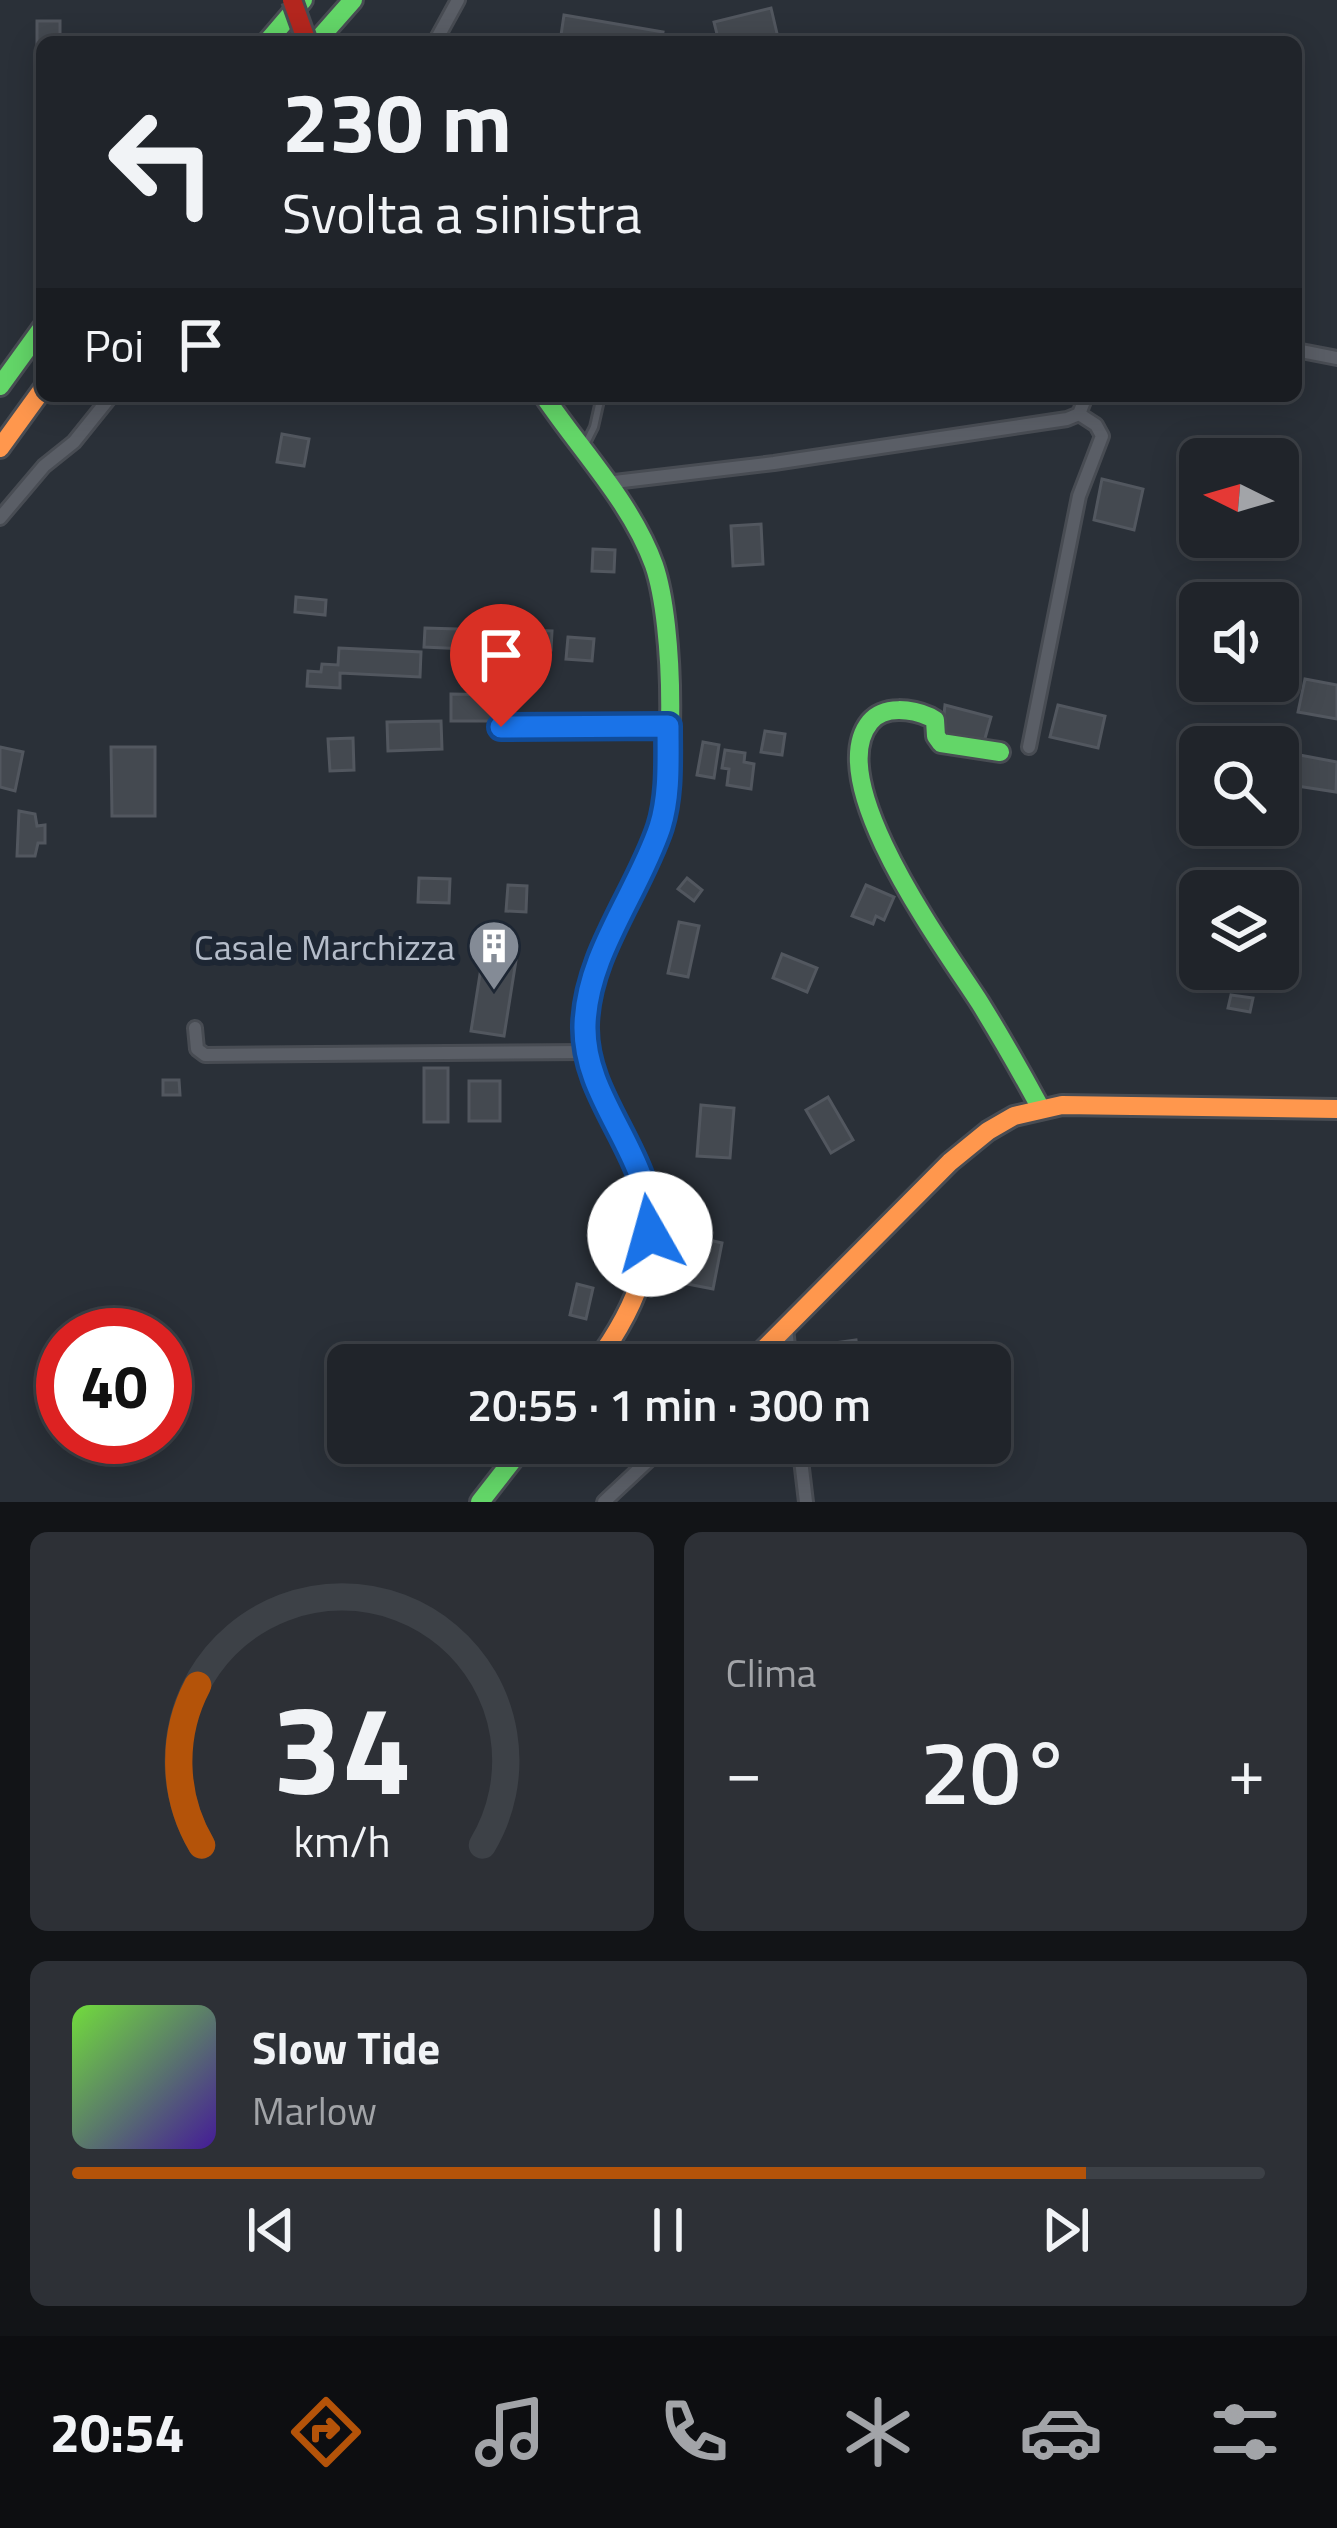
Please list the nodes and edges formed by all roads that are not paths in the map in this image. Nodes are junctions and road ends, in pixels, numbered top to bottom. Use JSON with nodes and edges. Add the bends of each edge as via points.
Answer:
{"nodes":[{"id":1,"x":292,"y":0,"type":"edge"},
{"id":2,"x":303,"y":0,"type":"edge"},
{"id":3,"x":353,"y":0,"type":"edge"},
{"id":4,"x":458,"y":0,"type":"edge"},
{"id":5,"x":272,"y":36,"type":"edge"},
{"id":6,"x":309,"y":36,"type":"edge"},
{"id":7,"x":318,"y":36,"type":"edge"},
{"id":8,"x":438,"y":36,"type":"edge"},
{"id":9,"x":36,"y":336,"type":"edge"},
{"id":10,"x":1302,"y":351,"type":"edge"},
{"id":11,"x":1337,"y":358,"type":"edge"},
{"id":12,"x":0,"y":386,"type":"edge"},
{"id":13,"x":36,"y":398,"type":"edge"},
{"id":14,"x":106,"y":402,"type":"edge"},
{"id":15,"x":548,"y":402,"type":"edge"},
{"id":16,"x":600,"y":402,"type":"edge"},
{"id":17,"x":1084,"y":402,"type":"edge"},
{"id":18,"x":1079,"y":414,"type":"junction"},
{"id":19,"x":0,"y":448,"type":"edge"},
{"id":20,"x":581,"y":452,"type":"junction"},
{"id":21,"x":606,"y":483,"type":"junction"},
{"id":22,"x":0,"y":518,"type":"edge"},
{"id":23,"x":668,"y":726,"type":"junction"},
{"id":24,"x":501,"y":727,"type":"dead end"},
{"id":25,"x":1029,"y":747,"type":"dead end"},
{"id":26,"x":1000,"y":752,"type":"dead end"},
{"id":27,"x":195,"y":1028,"type":"dead end"},
{"id":28,"x":587,"y":1052,"type":"junction"},
{"id":29,"x":1040,"y":1107,"type":"junction"},
{"id":30,"x":1337,"y":1108,"type":"edge"},
{"id":31,"x":786,"y":1328,"type":"junction"},
{"id":32,"x":610,"y":1344,"type":"edge"},
{"id":33,"x":770,"y":1344,"type":"edge"},
{"id":34,"x":788,"y":1344,"type":"edge"},
{"id":35,"x":510,"y":1464,"type":"edge"},
{"id":36,"x":645,"y":1464,"type":"edge"},
{"id":37,"x":801,"y":1464,"type":"edge"},
{"id":38,"x":480,"y":1502,"type":"edge"},
{"id":39,"x":604,"y":1502,"type":"edge"},
{"id":40,"x":806,"y":1502,"type":"edge"}],
"edges":[{"from":1,"to":6,"type":"main road","bridge":true},
{"from":2,"to":5,"type":"main road"},
{"from":3,"to":7,"type":"main road"},
{"from":4,"to":8,"type":"street"},
{"from":9,"to":12,"type":"main road"},
{"from":10,"to":11,"type":"street"},
{"from":13,"to":19,"type":"main road"},
{"from":14,"to":22,"type":"street"},
{"from":15,"to":20,"type":"main road"},
{"from":16,"to":20,"type":"lane"},
{"from":17,"to":18,"type":"street"},
{"from":18,"to":21,"type":"street"},
{"from":18,"to":25,"type":"street","via":[[1102,436],[1079,496]]},
{"from":20,"to":21,"type":"main road"},
{"from":21,"to":23,"type":"main road","via":[[661,586]]},
{"from":23,"to":24,"type":"street"},
{"from":23,"to":28,"type":"main road","via":[[664,812],[594,978]]},
{"from":26,"to":29,"type":"main road","via":[[941,743],[932,716],[889,711],[866,728],[860,766],[892,863]]},
{"from":27,"to":28,"type":"street","via":[[205,1055]]},
{"from":28,"to":32,"type":"main road","via":[[643,1174],[651,1216],[639,1291]]},
{"from":29,"to":30,"type":"main road"},
{"from":29,"to":31,"type":"main road","via":[[972,1141]]},
{"from":31,"to":33,"type":"main road"},
{"from":31,"to":34,"type":"street"},
{"from":35,"to":38,"type":"main road"},
{"from":36,"to":39,"type":"street"},
{"from":37,"to":40,"type":"street"}]}
